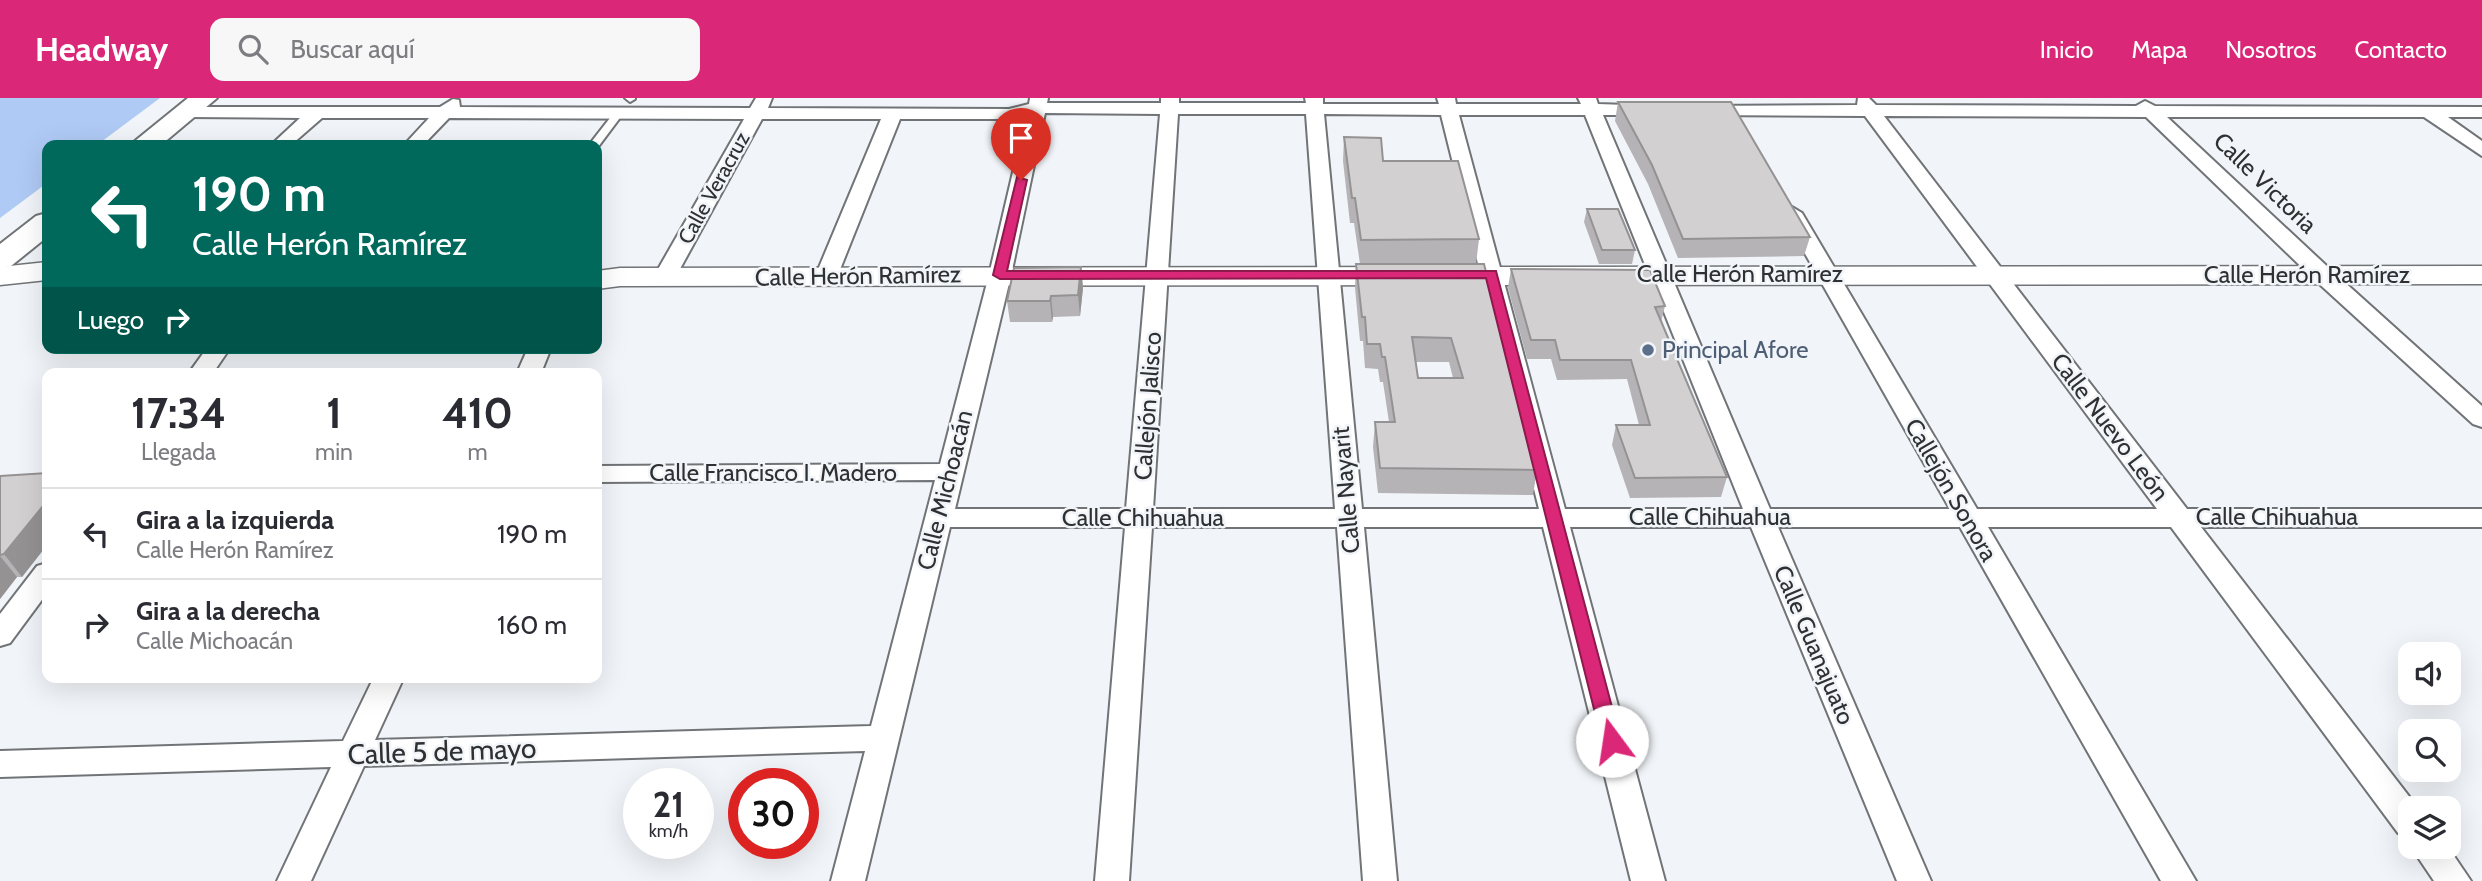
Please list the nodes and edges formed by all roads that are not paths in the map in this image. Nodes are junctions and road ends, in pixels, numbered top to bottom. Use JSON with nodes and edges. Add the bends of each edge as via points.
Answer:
{"nodes":[{"id":1,"x":2409,"y":98,"type":"edge"},
{"id":2,"x":197,"y":103,"type":"edge"},
{"id":3,"x":454,"y":103,"type":"edge"},
{"id":4,"x":627,"y":103,"type":"edge"},
{"id":5,"x":762,"y":103,"type":"edge"},
{"id":6,"x":1038,"y":103,"type":"edge"},
{"id":7,"x":898,"y":104,"type":"edge"},
{"id":8,"x":1170,"y":104,"type":"edge"},
{"id":9,"x":1314,"y":104,"type":"edge"},
{"id":10,"x":1447,"y":104,"type":"edge"},
{"id":11,"x":1590,"y":104,"type":"edge"},
{"id":12,"x":1730,"y":104,"type":"edge"},
{"id":13,"x":1866,"y":104,"type":"edge"},
{"id":14,"x":2144,"y":105,"type":"edge"},
{"id":15,"x":319,"y":111,"type":"junction"},
{"id":16,"x":2429,"y":112,"type":"junction"},
{"id":17,"x":2482,"y":112,"type":"edge"},
{"id":18,"x":1747,"y":134,"type":"edge"},
{"id":19,"x":150,"y":140,"type":"edge"},
{"id":20,"x":286,"y":140,"type":"edge"},
{"id":21,"x":418,"y":140,"type":"edge"},
{"id":22,"x":598,"y":140,"type":"edge"},
{"id":23,"x":2482,"y":149,"type":"edge"},
{"id":24,"x":1780,"y":192,"type":"edge"},
{"id":25,"x":42,"y":226,"type":"edge"},
{"id":26,"x":0,"y":259,"type":"edge"},
{"id":27,"x":42,"y":272,"type":"edge"},
{"id":28,"x":1156,"y":274,"type":"junction"},
{"id":29,"x":1328,"y":274,"type":"junction"},
{"id":30,"x":1492,"y":274,"type":"junction"},
{"id":31,"x":1657,"y":274,"type":"junction"},
{"id":32,"x":1000,"y":275,"type":"junction"},
{"id":33,"x":1826,"y":275,"type":"junction"},
{"id":34,"x":1995,"y":275,"type":"junction"},
{"id":35,"x":2323,"y":275,"type":"junction"},
{"id":36,"x":2482,"y":275,"type":"edge"},
{"id":37,"x":0,"y":276,"type":"edge"},
{"id":38,"x":604,"y":276,"type":"edge"},
{"id":39,"x":826,"y":277,"type":"junction"},
{"id":40,"x":664,"y":278,"type":"junction"},
{"id":41,"x":42,"y":294,"type":"edge"},
{"id":42,"x":0,"y":295,"type":"edge"},
{"id":43,"x":2482,"y":419,"type":"edge"},
{"id":44,"x":950,"y":472,"type":"junction"},
{"id":45,"x":602,"y":474,"type":"edge"},
{"id":46,"x":1349,"y":517,"type":"junction"},
{"id":47,"x":1555,"y":517,"type":"junction"},
{"id":48,"x":1759,"y":517,"type":"junction"},
{"id":49,"x":1966,"y":517,"type":"junction"},
{"id":50,"x":2179,"y":517,"type":"junction"},
{"id":51,"x":2482,"y":517,"type":"edge"},
{"id":52,"x":938,"y":518,"type":"junction"},
{"id":53,"x":1141,"y":518,"type":"junction"},
{"id":54,"x":42,"y":580,"type":"edge"},
{"id":55,"x":0,"y":635,"type":"edge"},
{"id":56,"x":386,"y":683,"type":"edge"},
{"id":57,"x":883,"y":738,"type":"junction"},
{"id":58,"x":354,"y":754,"type":"junction"},
{"id":59,"x":0,"y":765,"type":"edge"},
{"id":60,"x":2398,"y":806,"type":"edge"},
{"id":61,"x":2437,"y":859,"type":"edge"},
{"id":62,"x":294,"y":881,"type":"edge"},
{"id":63,"x":848,"y":881,"type":"edge"},
{"id":64,"x":1112,"y":881,"type":"edge"},
{"id":65,"x":1380,"y":881,"type":"edge"},
{"id":66,"x":1648,"y":881,"type":"edge"},
{"id":67,"x":1914,"y":881,"type":"edge"},
{"id":68,"x":2179,"y":881,"type":"edge"},
{"id":69,"x":2454,"y":881,"type":"edge"}],
"edges":[{"from":1,"to":16,"type":"street"},
{"from":2,"to":3,"type":"street"},
{"from":2,"to":15,"type":"street"},
{"from":2,"to":19,"type":"main road"},
{"from":3,"to":4,"type":"street"},
{"from":3,"to":15,"type":"street"},
{"from":3,"to":21,"type":"street"},
{"from":4,"to":5,"type":"street"},
{"from":4,"to":22,"type":"lane"},
{"from":5,"to":7,"type":"street"},
{"from":5,"to":40,"type":"street","name":"Calle Veracruz"},
{"from":6,"to":7,"type":"street","via":[[1009,114]]},
{"from":6,"to":8,"type":"street"},
{"from":6,"to":32,"type":"street","name":"Calle Michoacán"},
{"from":7,"to":39,"type":"street"},
{"from":8,"to":9,"type":"street"},
{"from":8,"to":28,"type":"street","name":"Callejón Jalisco"},
{"from":9,"to":10,"type":"street"},
{"from":9,"to":29,"type":"street","name":"Calle Nayarit"},
{"from":10,"to":11,"type":"street"},
{"from":10,"to":30,"type":"street"},
{"from":11,"to":12,"type":"street","via":[[1676,110]]},
{"from":11,"to":31,"type":"street","name":"Calle Guanajuato"},
{"from":12,"to":13,"type":"street"},
{"from":12,"to":18,"type":"street"},
{"from":13,"to":14,"type":"street"},
{"from":13,"to":34,"type":"street","name":"Calle Nuevo León"},
{"from":14,"to":16,"type":"street"},
{"from":14,"to":35,"type":"street","name":"Calle Victoria"},
{"from":15,"to":20,"type":"street"},
{"from":16,"to":17,"type":"street"},
{"from":16,"to":23,"type":"street"},
{"from":24,"to":33,"type":"street","name":"Callejón Sonora"},
{"from":25,"to":26,"type":"main road"},
{"from":27,"to":37,"type":"street"},
{"from":28,"to":29,"type":"street","name":"Calle Herón Ramírez"},
{"from":28,"to":32,"type":"street","name":"Calle Herón Ramírez"},
{"from":28,"to":53,"type":"street","name":"Callejón Jalisco"},
{"from":29,"to":30,"type":"street","name":"Calle Herón Ramírez"},
{"from":29,"to":46,"type":"street","name":"Calle Nayarit"},
{"from":30,"to":31,"type":"street","name":"Calle Herón Ramírez"},
{"from":30,"to":47,"type":"street"},
{"from":31,"to":33,"type":"street","name":"Calle Herón Ramírez"},
{"from":31,"to":48,"type":"street","name":"Calle Guanajuato"},
{"from":32,"to":39,"type":"street","name":"Calle Herón Ramírez"},
{"from":32,"to":44,"type":"street","name":"Calle Michoacán"},
{"from":33,"to":34,"type":"street","name":"Calle Herón Ramírez"},
{"from":33,"to":49,"type":"street","name":"Callejón Sonora"},
{"from":34,"to":35,"type":"street","name":"Calle Herón Ramírez"},
{"from":34,"to":50,"type":"street","name":"Calle Nuevo León"},
{"from":35,"to":36,"type":"street","name":"Calle Herón Ramírez"},
{"from":35,"to":43,"type":"street","name":"Calle Victoria"},
{"from":38,"to":40,"type":"street","name":"Calle Herón Ramírez"},
{"from":39,"to":40,"type":"street","name":"Calle Herón Ramírez"},
{"from":41,"to":42,"type":"street"},
{"from":44,"to":45,"type":"street","name":"Calle Francisco I. Madero"},
{"from":44,"to":52,"type":"street","name":"Calle Michoacán"},
{"from":46,"to":47,"type":"street","name":"Calle Chihuahua"},
{"from":46,"to":53,"type":"street","name":"Calle Chihuahua"},
{"from":46,"to":65,"type":"street","name":"Calle Nayarit"},
{"from":47,"to":48,"type":"street","name":"Calle Chihuahua"},
{"from":47,"to":66,"type":"street"},
{"from":48,"to":49,"type":"street","name":"Calle Chihuahua"},
{"from":48,"to":67,"type":"street","name":"Calle Guanajuato"},
{"from":49,"to":50,"type":"street","name":"Calle Chihuahua"},
{"from":49,"to":68,"type":"street","name":"Callejón Sonora"},
{"from":50,"to":51,"type":"street","name":"Calle Chihuahua"},
{"from":50,"to":60,"type":"street","name":"Calle Nuevo León"},
{"from":52,"to":53,"type":"street","name":"Calle Chihuahua"},
{"from":52,"to":57,"type":"street","name":"Calle Michoacán"},
{"from":53,"to":64,"type":"street","name":"Callejón Jalisco"},
{"from":54,"to":55,"type":"street"},
{"from":56,"to":58,"type":"street"},
{"from":57,"to":58,"type":"street","name":"Calle 5 de mayo"},
{"from":57,"to":63,"type":"street","name":"Calle Michoacán"},
{"from":58,"to":59,"type":"street","name":"Calle 5 de mayo"},
{"from":58,"to":62,"type":"street"},
{"from":61,"to":69,"type":"street"}]}
